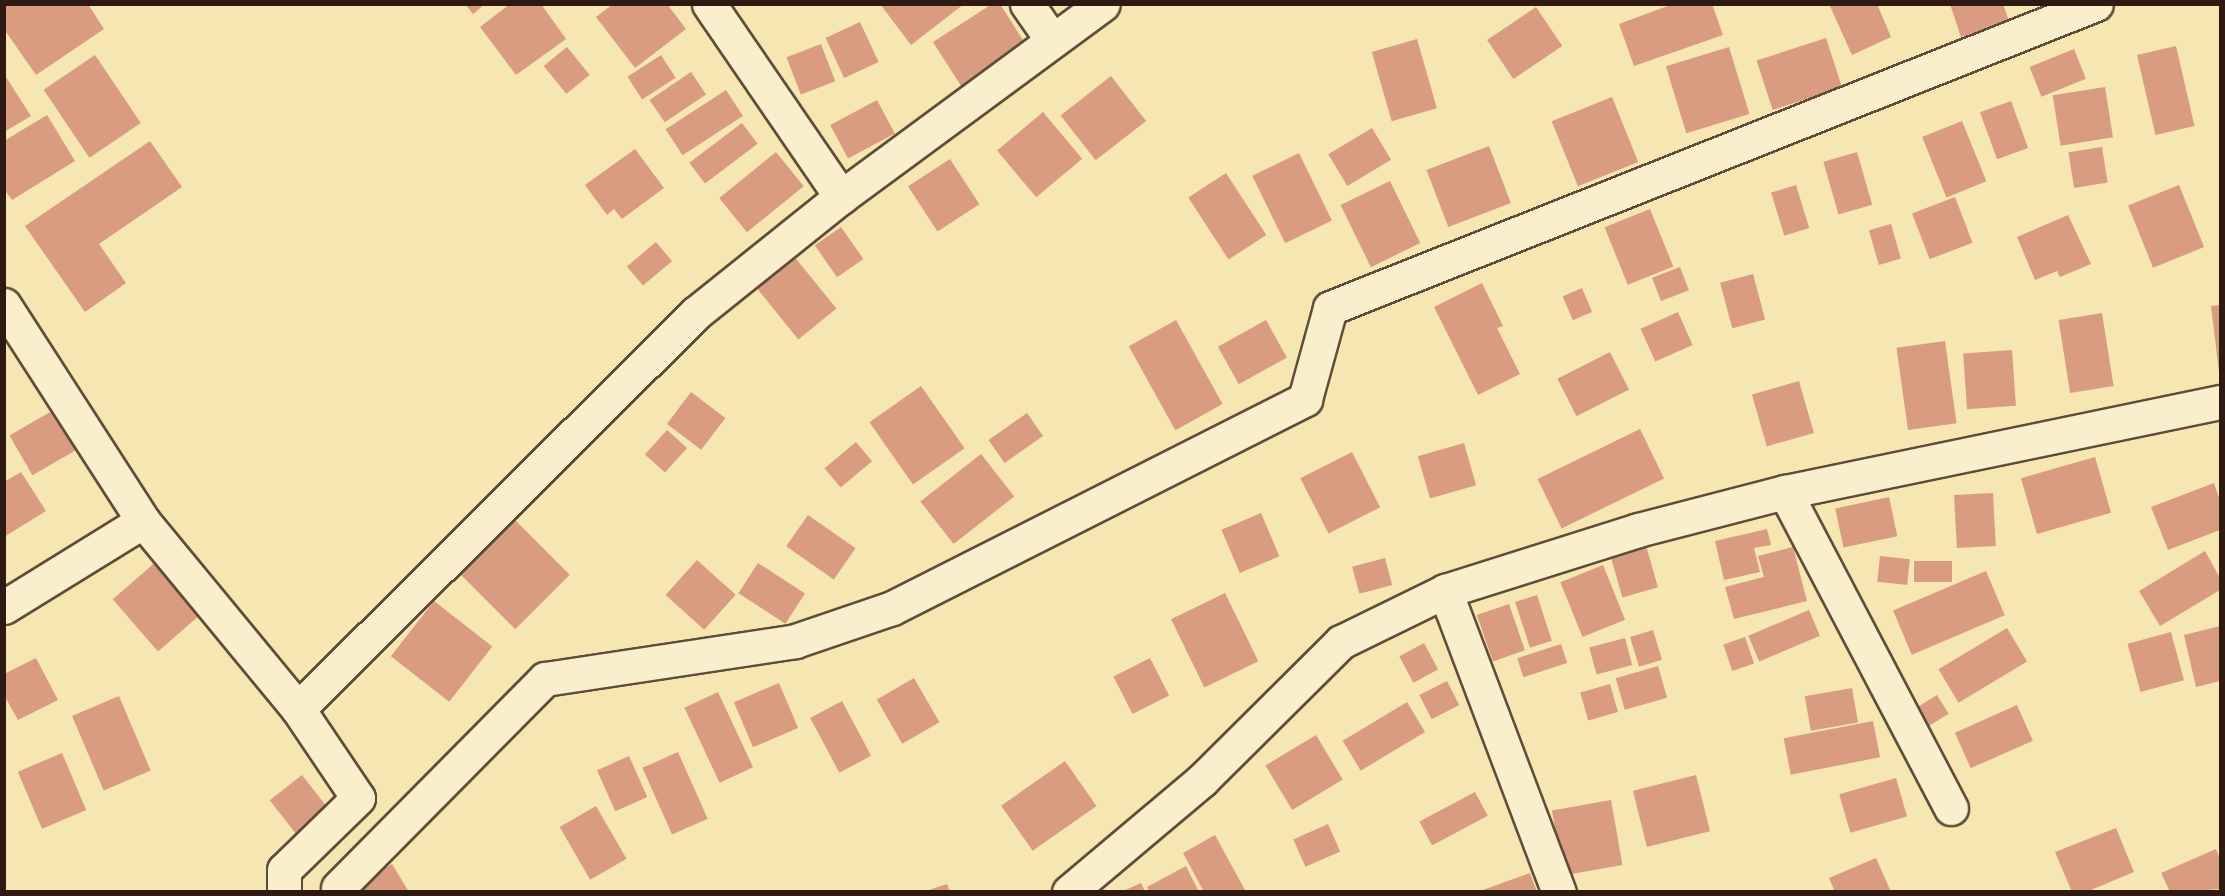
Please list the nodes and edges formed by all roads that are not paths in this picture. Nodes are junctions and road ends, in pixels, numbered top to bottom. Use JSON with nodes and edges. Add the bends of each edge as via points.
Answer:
{"nodes":[{"id":1,"x":709,"y":4,"type":"edge"},
{"id":2,"x":1027,"y":4,"type":"edge"},
{"id":3,"x":1104,"y":4,"type":"edge"},
{"id":4,"x":2096,"y":4,"type":"edge"},
{"id":5,"x":1052,"y":40,"type":"junction"},
{"id":6,"x":841,"y":197,"type":"junction"},
{"id":7,"x":4,"y":305,"type":"edge"},
{"id":8,"x":2220,"y":402,"type":"edge"},
{"id":9,"x":1785,"y":492,"type":"junction"},
{"id":10,"x":143,"y":521,"type":"junction"},
{"id":11,"x":1445,"y":591,"type":"junction"},
{"id":12,"x":4,"y":606,"type":"edge"},
{"id":13,"x":298,"y":709,"type":"junction"},
{"id":14,"x":1952,"y":808,"type":"dead end"},
{"id":15,"x":330,"y":890,"type":"edge"},
{"id":16,"x":284,"y":891,"type":"edge"},
{"id":17,"x":1069,"y":891,"type":"edge"},
{"id":18,"x":1559,"y":891,"type":"edge"}],
"edges":[{"from":1,"to":6,"type":"street"},
{"from":2,"to":5,"type":"street"},
{"from":3,"to":5,"type":"street"},
{"from":4,"to":15,"type":"street","via":[[1330,308],[1305,399],[892,608],[795,641],[545,679]]},
{"from":5,"to":6,"type":"street"},
{"from":6,"to":13,"type":"street","via":[[696,313]]},
{"from":7,"to":10,"type":"street"},
{"from":8,"to":9,"type":"street"},
{"from":9,"to":11,"type":"street","via":[[1638,531]]},
{"from":9,"to":14,"type":"street"},
{"from":10,"to":12,"type":"street"},
{"from":10,"to":13,"type":"street"},
{"from":11,"to":17,"type":"street","via":[[1341,642],[1202,780]]},
{"from":11,"to":18,"type":"street"},
{"from":13,"to":16,"type":"street","via":[[358,798],[284,870]]}]}
